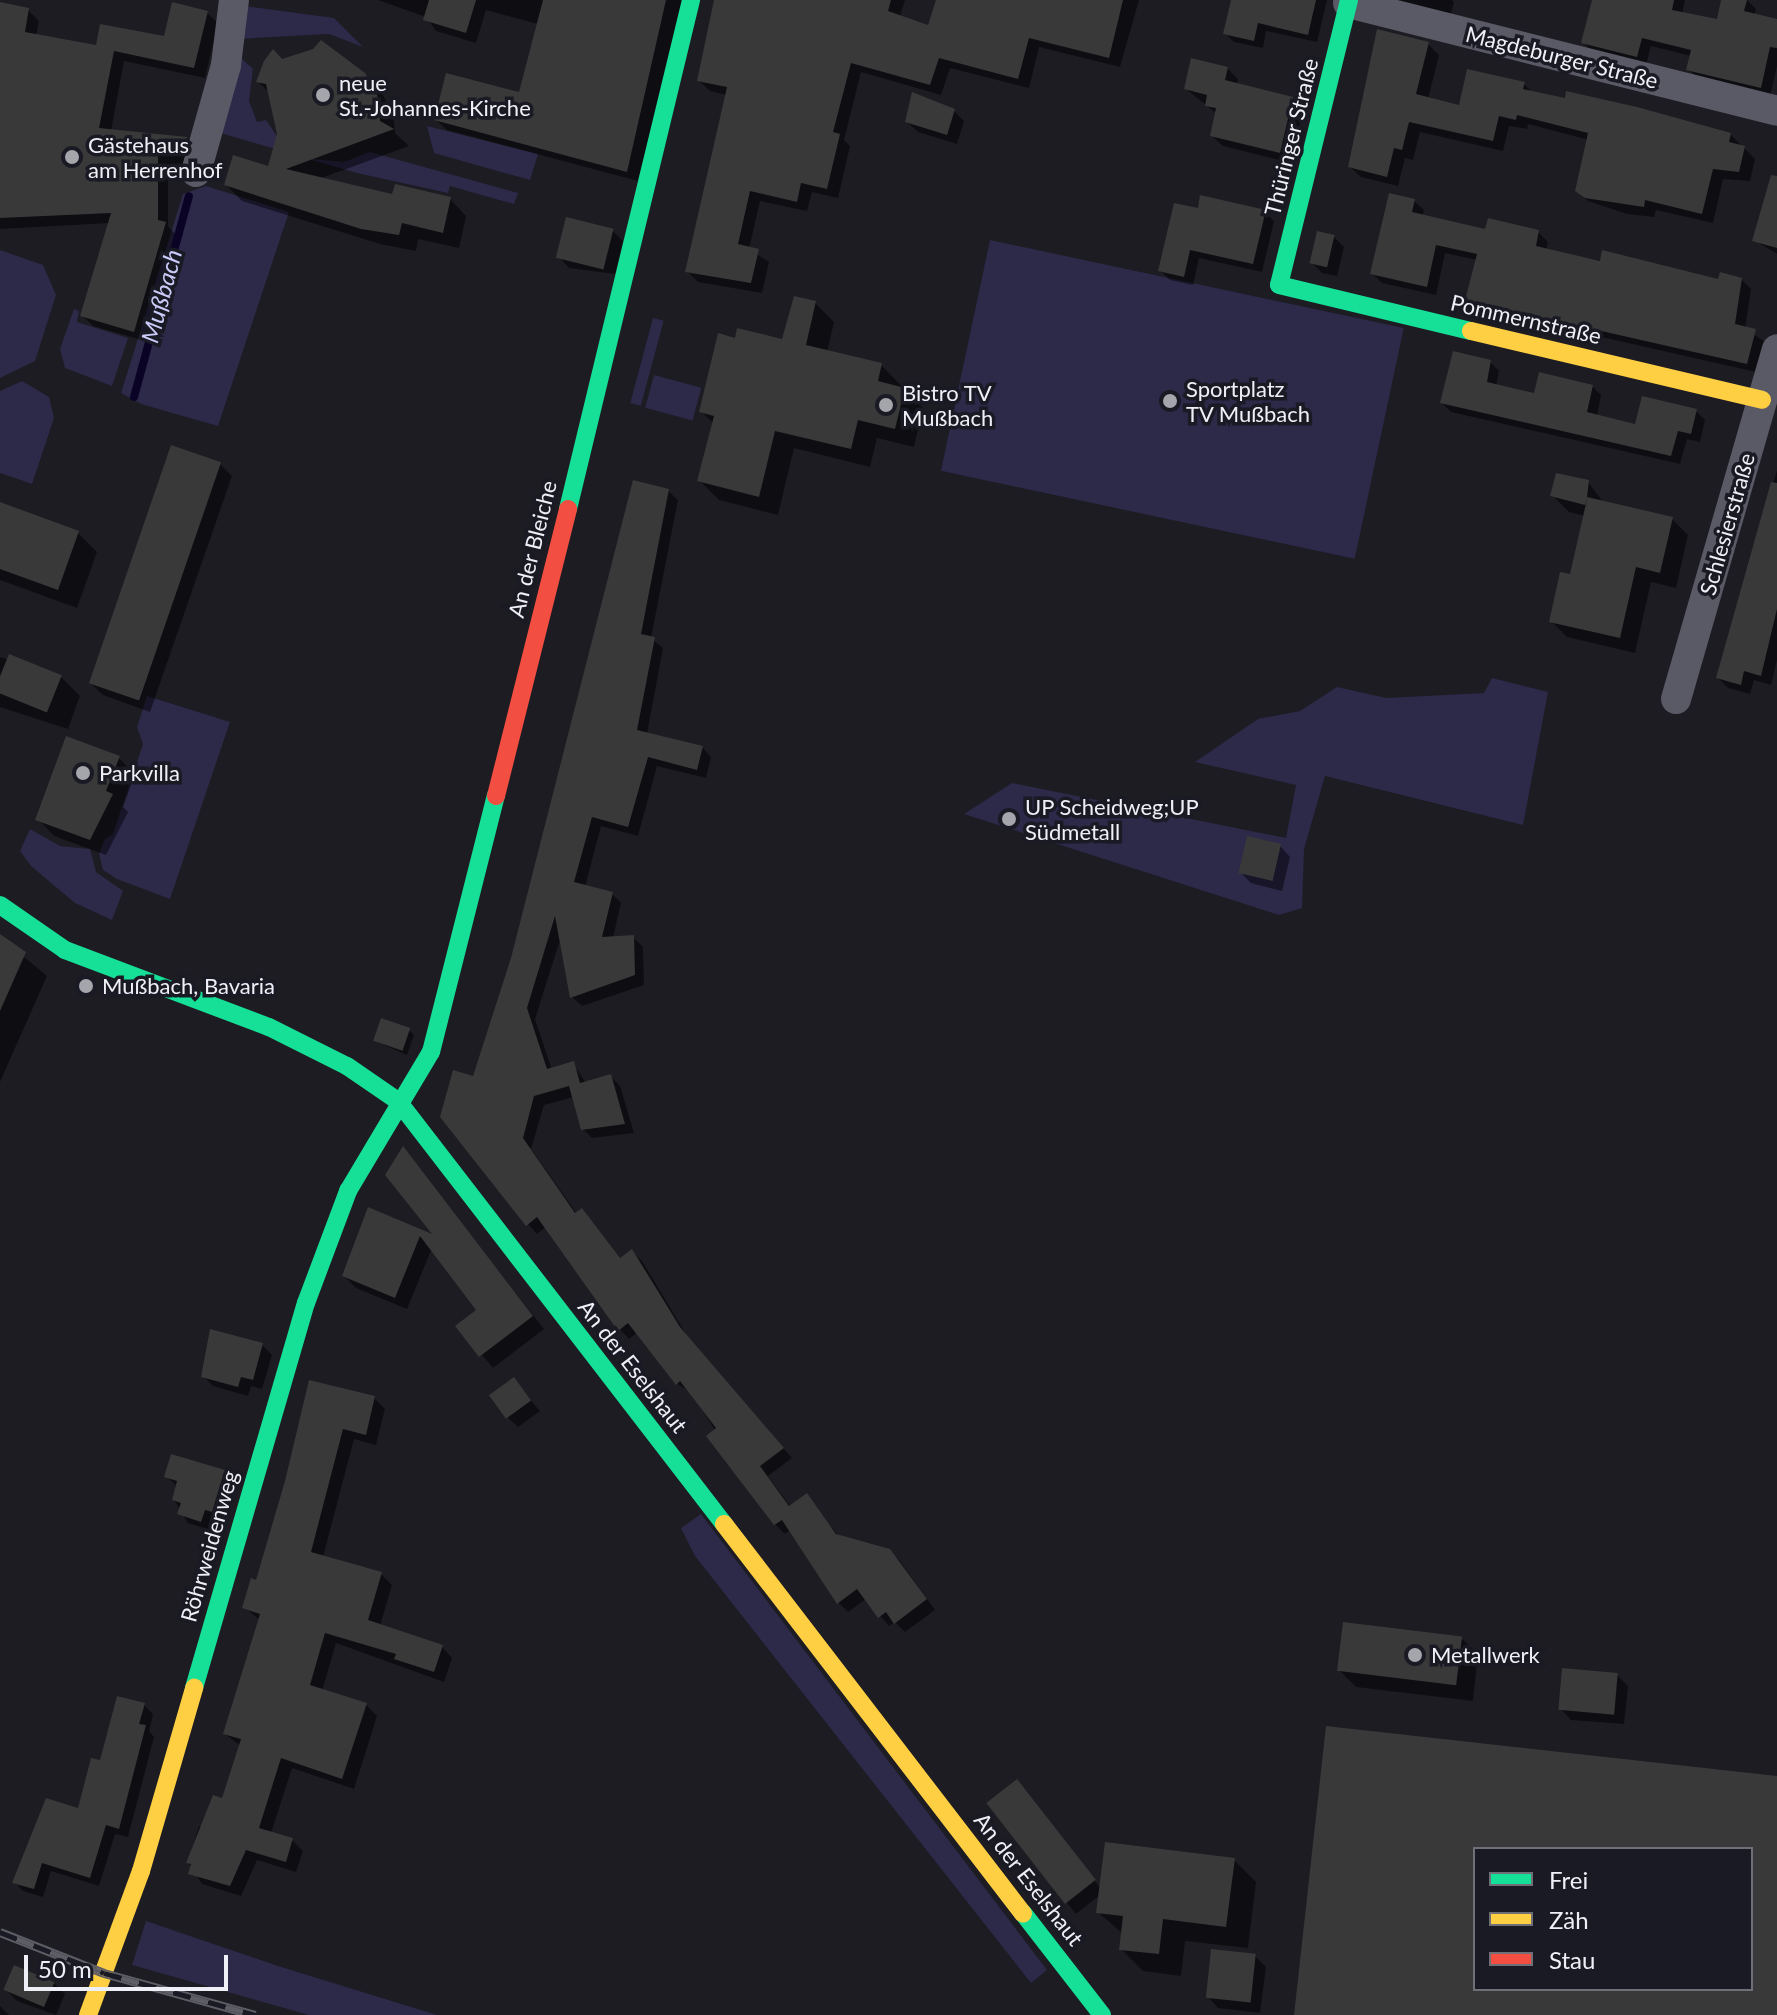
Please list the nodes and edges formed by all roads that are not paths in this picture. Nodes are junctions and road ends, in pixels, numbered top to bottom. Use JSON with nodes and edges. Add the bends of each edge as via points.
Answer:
{"nodes":[{"id":1,"x":234,"y":0,"type":"edge"},
{"id":2,"x":691,"y":0,"type":"edge"},
{"id":3,"x":1348,"y":2,"type":"edge"},
{"id":4,"x":1777,"y":111,"type":"edge"},
{"id":5,"x":196,"y":172,"type":"dead end"},
{"id":6,"x":1279,"y":285,"type":"joint"},
{"id":7,"x":1777,"y":349,"type":"edge"},
{"id":8,"x":1762,"y":400,"type":"junction"},
{"id":9,"x":1676,"y":699,"type":"dead end"},
{"id":10,"x":0,"y":905,"type":"edge"},
{"id":11,"x":398,"y":1101,"type":"junction"},
{"id":12,"x":88,"y":2015,"type":"edge"},
{"id":13,"x":1102,"y":2015,"type":"edge"}],
"edges":[{"from":1,"to":5,"type":"street","via":[[226,65]]},
{"from":2,"to":11,"type":"main road","name":"An der Bleiche","via":[[641,219],[431,1052]]},
{"from":3,"to":4,"type":"street","name":"Magdeburger Straße"},
{"from":3,"to":6,"type":"main road","name":"Thüringer Straße"},
{"from":6,"to":8,"type":"main road","name":"Pommernstraße"},
{"from":7,"to":8,"type":"street","name":"Schlesierstraße"},
{"from":8,"to":9,"type":"street","name":"Schlesierstraße"},
{"from":10,"to":11,"type":"main road","name":"An der Eselshaut","via":[[65,950],[269,1027],[347,1066]]},
{"from":11,"to":12,"type":"main road","name":"Röhrweidenweg","via":[[348,1191],[306,1303],[141,1871]]},
{"from":11,"to":13,"type":"main road","name":"An der Eselshaut"}]}
